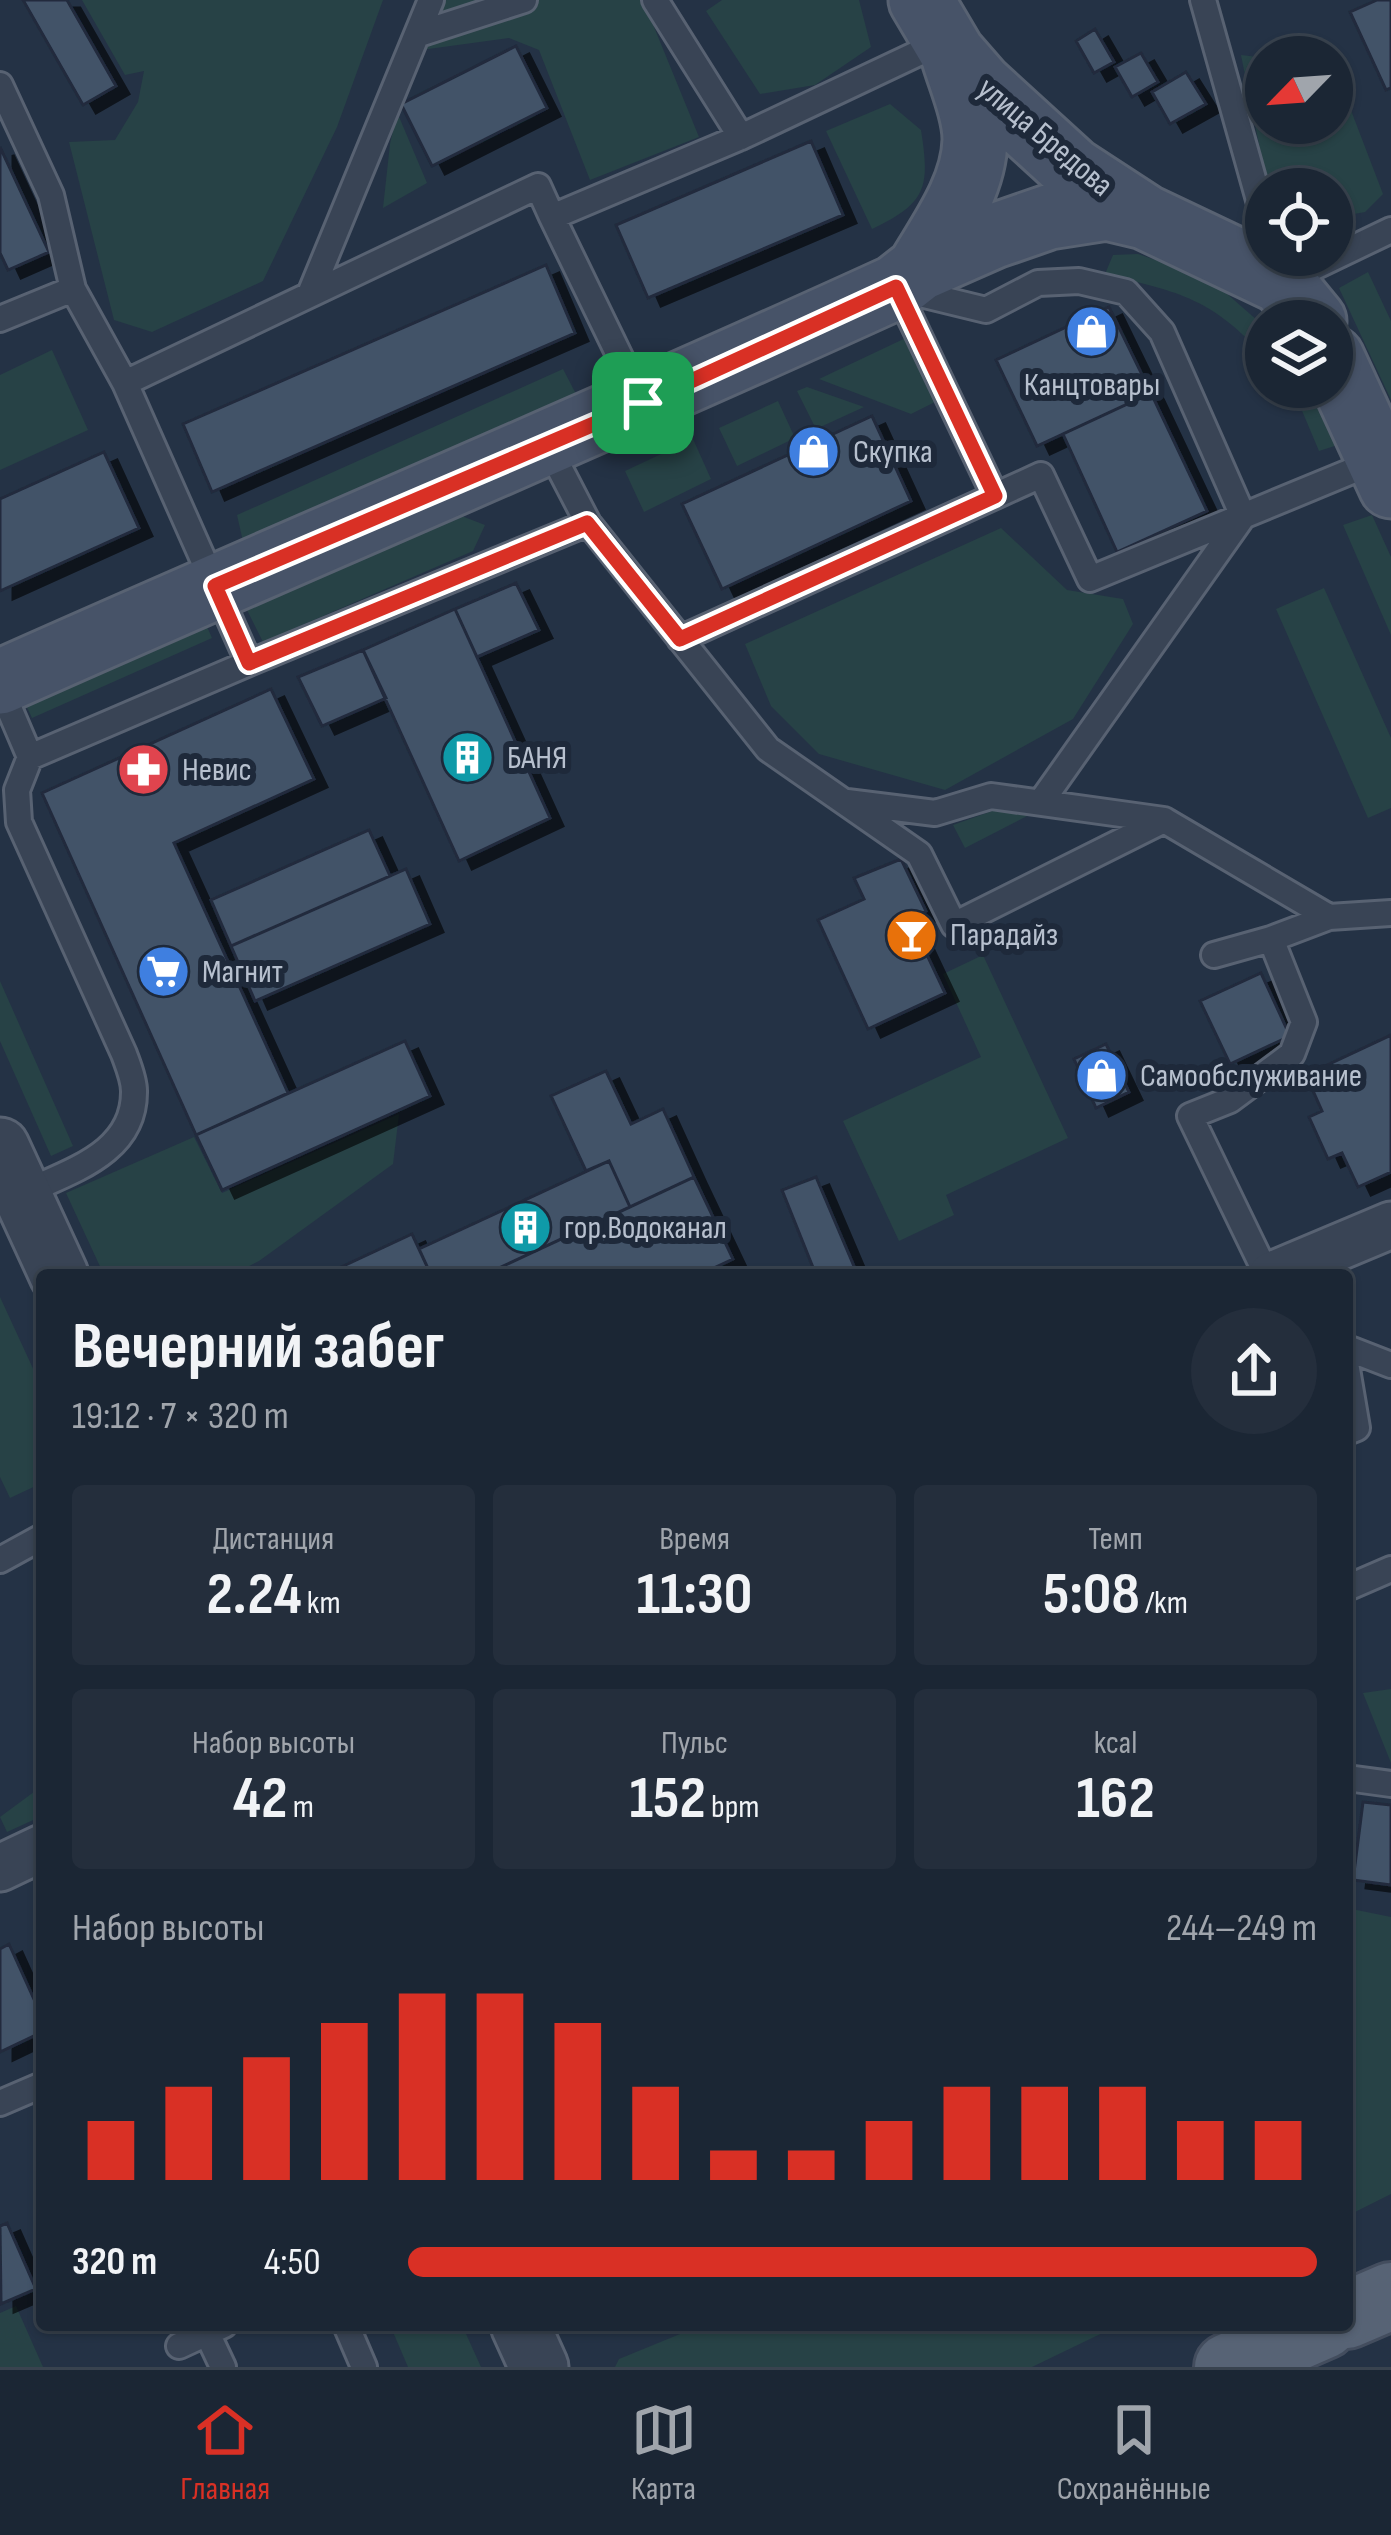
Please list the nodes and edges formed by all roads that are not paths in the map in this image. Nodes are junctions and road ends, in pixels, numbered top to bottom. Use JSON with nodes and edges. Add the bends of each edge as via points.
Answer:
{"nodes":[{"id":1,"x":431,"y":0,"type":"edge"},
{"id":2,"x":524,"y":0,"type":"edge"},
{"id":3,"x":655,"y":0,"type":"edge"},
{"id":4,"x":1203,"y":0,"type":"edge"},
{"id":5,"x":940,"y":31,"type":"edge"},
{"id":6,"x":419,"y":34,"type":"junction"},
{"id":7,"x":0,"y":86,"type":"edge"},
{"id":8,"x":741,"y":137,"type":"junction"},
{"id":9,"x":1253,"y":168,"type":"edge"},
{"id":10,"x":552,"y":217,"type":"junction"},
{"id":11,"x":1145,"y":218,"type":"junction"},
{"id":12,"x":1391,"y":230,"type":"edge"},
{"id":13,"x":1353,"y":245,"type":"edge"},
{"id":14,"x":1245,"y":256,"type":"edge"},
{"id":15,"x":907,"y":278,"type":"junction"},
{"id":16,"x":73,"y":289,"type":"junction"},
{"id":17,"x":310,"y":294,"type":"junction"},
{"id":18,"x":0,"y":319,"type":"edge"},
{"id":19,"x":125,"y":382,"type":"junction"},
{"id":20,"x":643,"y":403,"type":"junction"},
{"id":21,"x":1353,"y":404,"type":"edge"},
{"id":22,"x":548,"y":444,"type":"junction"},
{"id":23,"x":1385,"y":473,"type":"edge"},
{"id":24,"x":995,"y":496,"type":"junction"},
{"id":25,"x":1243,"y":516,"type":"junction"},
{"id":26,"x":587,"y":523,"type":"junction"},
{"id":27,"x":215,"y":586,"type":"junction"},
{"id":28,"x":680,"y":639,"type":"junction"},
{"id":29,"x":249,"y":663,"type":"junction"},
{"id":30,"x":0,"y":684,"type":"edge"},
{"id":31,"x":30,"y":758,"type":"junction"},
{"id":32,"x":841,"y":801,"type":"junction"},
{"id":33,"x":1041,"y":802,"type":"junction"},
{"id":34,"x":1164,"y":820,"type":"junction"},
{"id":35,"x":1391,"y":913,"type":"edge"},
{"id":36,"x":1329,"y":916,"type":"junction"},
{"id":37,"x":1271,"y":939,"type":"junction"},
{"id":38,"x":1214,"y":955,"type":"dead end"},
{"id":39,"x":11,"y":1171,"type":"edge"},
{"id":40,"x":1391,"y":1225,"type":"edge"},
{"id":41,"x":56,"y":1269,"type":"edge"},
{"id":42,"x":1285,"y":1269,"type":"edge"},
{"id":43,"x":1294,"y":1269,"type":"edge"},
{"id":44,"x":1353,"y":1350,"type":"edge"},
{"id":45,"x":1391,"y":1365,"type":"edge"},
{"id":46,"x":1353,"y":1401,"type":"edge"},
{"id":47,"x":1353,"y":1430,"type":"edge"},
{"id":48,"x":36,"y":1540,"type":"edge"},
{"id":49,"x":0,"y":1560,"type":"edge"},
{"id":50,"x":1391,"y":1569,"type":"edge"},
{"id":51,"x":1353,"y":1585,"type":"edge"},
{"id":52,"x":1353,"y":1779,"type":"edge"},
{"id":53,"x":1391,"y":1784,"type":"edge"},
{"id":54,"x":36,"y":1851,"type":"edge"},
{"id":55,"x":0,"y":1868,"type":"edge"},
{"id":56,"x":36,"y":2088,"type":"edge"},
{"id":57,"x":0,"y":2103,"type":"edge"},
{"id":58,"x":1391,"y":2296,"type":"edge"},
{"id":59,"x":1353,"y":2312,"type":"edge"},
{"id":60,"x":349,"y":2331,"type":"edge"},
{"id":61,"x":523,"y":2331,"type":"edge"},
{"id":62,"x":1310,"y":2331,"type":"edge"},
{"id":63,"x":199,"y":2333,"type":"edge"},
{"id":64,"x":223,"y":2367,"type":"edge"},
{"id":65,"x":364,"y":2367,"type":"edge"},
{"id":66,"x":539,"y":2367,"type":"edge"},
{"id":67,"x":1228,"y":2367,"type":"edge"}],
"edges":[{"from":1,"to":6,"type":"lane"},
{"from":2,"to":6,"type":"lane"},
{"from":3,"to":8,"type":"lane"},
{"from":4,"to":9,"type":"lane"},
{"from":5,"to":8,"type":"lane"},
{"from":5,"to":11,"type":"main road","name":"улица Бредова","via":[[1010,115],[1072,170]]},
{"from":5,"to":15,"type":"main road","via":[[973,153],[956,205]]},
{"from":6,"to":17,"type":"lane"},
{"from":7,"to":16,"type":"lane","via":[[51,195]]},
{"from":8,"to":10,"type":"lane"},
{"from":10,"to":17,"type":"lane","via":[[538,186]]},
{"from":10,"to":20,"type":"lane"},
{"from":11,"to":14,"type":"main road","name":"улица Бредова"},
{"from":11,"to":15,"type":"main road","via":[[1106,208],[1048,217]]},
{"from":12,"to":13,"type":"lane"},
{"from":15,"to":20,"type":"main road"},
{"from":15,"to":24,"type":"lane"},
{"from":15,"to":25,"type":"lane","via":[[986,310],[1038,283],[1079,281],[1126,292],[1162,332]]},
{"from":16,"to":18,"type":"lane"},
{"from":16,"to":19,"type":"lane"},
{"from":17,"to":19,"type":"lane"},
{"from":19,"to":27,"type":"lane"},
{"from":20,"to":22,"type":"main road"},
{"from":21,"to":23,"type":"main road"},
{"from":22,"to":26,"type":"lane"},
{"from":22,"to":27,"type":"main road"},
{"from":23,"to":25,"type":"lane"},
{"from":24,"to":25,"type":"lane","via":[[1041,475],[1090,579]]},
{"from":24,"to":28,"type":"lane"},
{"from":25,"to":33,"type":"lane"},
{"from":26,"to":28,"type":"lane"},
{"from":26,"to":29,"type":"lane"},
{"from":27,"to":29,"type":"lane"},
{"from":27,"to":30,"type":"main road"},
{"from":28,"to":32,"type":"lane","via":[[768,748]]},
{"from":29,"to":31,"type":"lane"},
{"from":30,"to":31,"type":"lane"},
{"from":31,"to":39,"type":"lane","via":[[16,790],[19,822],[135,1088],[130,1122],[111,1149]]},
{"from":32,"to":33,"type":"lane","via":[[935,813],[991,796]]},
{"from":32,"to":34,"type":"lane","via":[[919,854],[955,925]]},
{"from":33,"to":34,"type":"lane"},
{"from":34,"to":36,"type":"lane"},
{"from":35,"to":36,"type":"lane"},
{"from":36,"to":37,"type":"lane"},
{"from":37,"to":38,"type":"lane"},
{"from":37,"to":42,"type":"lane","via":[[1304,1022],[1292,1054],[1230,1100],[1190,1116]]},
{"from":39,"to":41,"type":"street"},
{"from":40,"to":43,"type":"street"},
{"from":44,"to":45,"type":"lane"},
{"from":46,"to":47,"type":"lane"},
{"from":48,"to":49,"type":"lane"},
{"from":50,"to":51,"type":"lane"},
{"from":52,"to":53,"type":"lane"},
{"from":54,"to":55,"type":"street"},
{"from":56,"to":57,"type":"lane"},
{"from":58,"to":59,"type":"main road"},
{"from":60,"to":65,"type":"lane"},
{"from":61,"to":66,"type":"street"},
{"from":62,"to":67,"type":"main road"},
{"from":63,"to":64,"type":"lane"}]}
